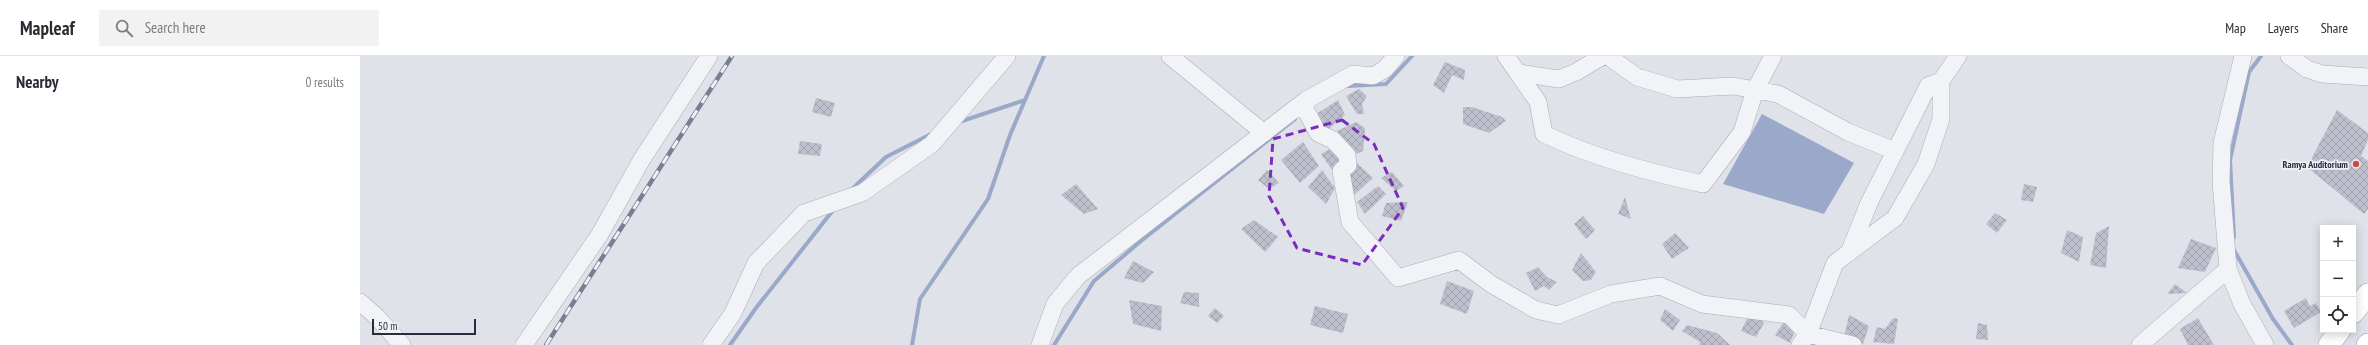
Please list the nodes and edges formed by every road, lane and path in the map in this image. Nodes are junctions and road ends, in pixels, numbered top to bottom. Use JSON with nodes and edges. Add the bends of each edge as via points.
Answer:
{"nodes":[{"id":1,"x":709,"y":56,"type":"edge"},
{"id":2,"x":1007,"y":56,"type":"edge"},
{"id":3,"x":1170,"y":56,"type":"edge"},
{"id":4,"x":1396,"y":56,"type":"edge"},
{"id":5,"x":1506,"y":56,"type":"edge"},
{"id":6,"x":1603,"y":56,"type":"edge"},
{"id":7,"x":1608,"y":56,"type":"edge"},
{"id":8,"x":1773,"y":56,"type":"edge"},
{"id":9,"x":1958,"y":56,"type":"edge"},
{"id":10,"x":2243,"y":56,"type":"edge"},
{"id":11,"x":2289,"y":56,"type":"edge"},
{"id":12,"x":1519,"y":73,"type":"junction"},
{"id":13,"x":2368,"y":77,"type":"edge"},
{"id":14,"x":1941,"y":81,"type":"junction"},
{"id":15,"x":1755,"y":90,"type":"junction"},
{"id":16,"x":1302,"y":103,"type":"junction"},
{"id":17,"x":1264,"y":132,"type":"junction"},
{"id":18,"x":1895,"y":151,"type":"junction"},
{"id":19,"x":1848,"y":253,"type":"junction"},
{"id":20,"x":2228,"y":269,"type":"junction"},
{"id":21,"x":2368,"y":294,"type":"edge"},
{"id":22,"x":360,"y":302,"type":"edge"},
{"id":23,"x":2356,"y":309,"type":"edge"},
{"id":24,"x":2338,"y":333,"type":"edge"},
{"id":25,"x":1804,"y":339,"type":"edge"},
{"id":26,"x":402,"y":345,"type":"edge"},
{"id":27,"x":524,"y":345,"type":"edge"},
{"id":28,"x":711,"y":345,"type":"edge"},
{"id":29,"x":1040,"y":345,"type":"edge"},
{"id":30,"x":1853,"y":345,"type":"edge"},
{"id":31,"x":2140,"y":345,"type":"edge"},
{"id":32,"x":2265,"y":345,"type":"edge"},
{"id":33,"x":2329,"y":345,"type":"edge"}],
"edges":[{"from":1,"to":27,"type":"street","via":[[642,159],[600,234]]},
{"from":2,"to":28,"type":"street","via":[[932,144],[862,193],[804,213],[756,263],[733,313]]},
{"from":3,"to":17,"type":"street"},
{"from":4,"to":16,"type":"street","via":[[1385,69],[1373,76],[1353,74]]},
{"from":5,"to":12,"type":"street"},
{"from":6,"to":12,"type":"street","via":[[1559,79]]},
{"from":7,"to":15,"type":"street","via":[[1637,77],[1677,89],[1733,86]]},
{"from":8,"to":15,"type":"street"},
{"from":9,"to":14,"type":"street"},
{"from":10,"to":20,"type":"street","via":[[2222,143],[2221,180]]},
{"from":11,"to":13,"type":"street","via":[[2307,69],[2322,74]]},
{"from":12,"to":15,"type":"street","via":[[1538,102],[1544,134],[1573,148],[1654,173],[1703,184],[1742,132]]},
{"from":14,"to":18,"type":"street","via":[[1928,86]]},
{"from":14,"to":19,"type":"street","via":[[1941,119],[1926,164],[1895,218]]},
{"from":15,"to":18,"type":"street","via":[[1778,94],[1848,132]]},
{"from":16,"to":17,"type":"street"},
{"from":16,"to":25,"type":"street","via":[[1318,133],[1333,140],[1347,155],[1348,165],[1341,171],[1350,222],[1398,278],[1459,260],[1491,284],[1536,310],[1558,315],[1611,294],[1660,286],[1702,304],[1789,315]]},
{"from":17,"to":29,"type":"street","via":[[1078,276],[1054,304]]},
{"from":18,"to":19,"type":"street"},
{"from":19,"to":25,"type":"street","via":[[1835,263]]},
{"from":20,"to":31,"type":"street"},
{"from":20,"to":32,"type":"street","via":[[2242,304]]},
{"from":21,"to":23,"type":"main road"},
{"from":22,"to":26,"type":"street"},
{"from":24,"to":33,"type":"main road"},
{"from":25,"to":30,"type":"street"}]}
